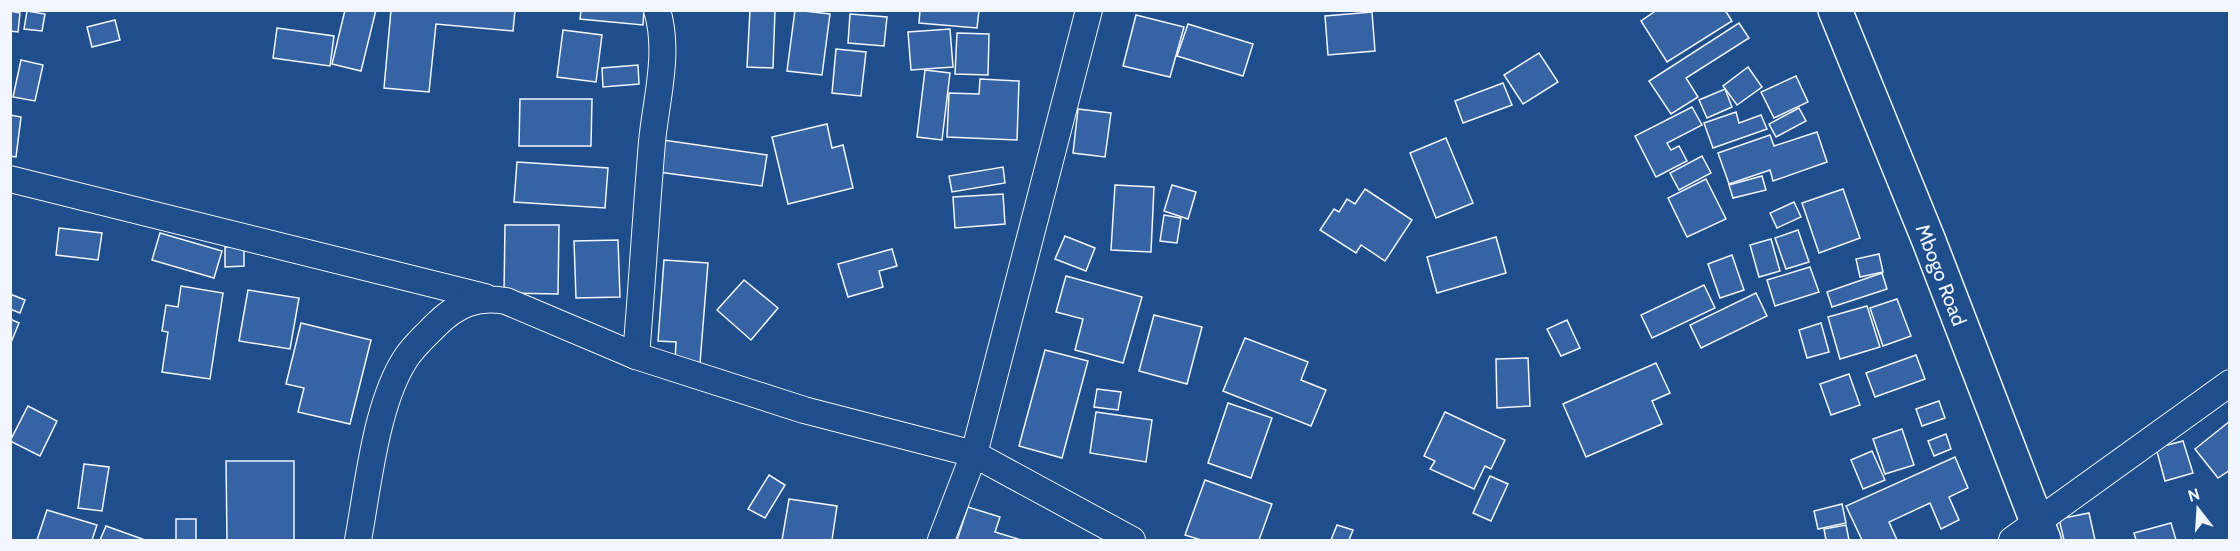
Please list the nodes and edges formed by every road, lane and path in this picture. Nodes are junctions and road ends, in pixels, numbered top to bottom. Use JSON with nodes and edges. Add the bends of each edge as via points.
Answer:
{"nodes":[{"id":1,"x":657,"y":10,"type":"edge"},
{"id":2,"x":1089,"y":10,"type":"edge"},
{"id":3,"x":1835,"y":10,"type":"edge"},
{"id":4,"x":10,"y":179,"type":"edge"},
{"id":5,"x":485,"y":297,"type":"junction"},
{"id":6,"x":636,"y":356,"type":"junction"},
{"id":7,"x":2229,"y":383,"type":"edge"},
{"id":8,"x":974,"y":454,"type":"junction"},
{"id":9,"x":2030,"y":534,"type":"edge"},
{"id":10,"x":358,"y":540,"type":"edge"},
{"id":11,"x":941,"y":540,"type":"edge"},
{"id":12,"x":1132,"y":540,"type":"edge"}],
"edges":[{"from":1,"to":6,"type":"street","via":[[662,56]]},
{"from":2,"to":8,"type":"street"},
{"from":3,"to":9,"type":"main road","name":"Mbogo Road","via":[[1929,241]]},
{"from":4,"to":5,"type":"street"},
{"from":5,"to":6,"type":"street","via":[[506,301]]},
{"from":5,"to":10,"type":"street","via":[[462,305],[442,319],[407,357],[384,410]]},
{"from":6,"to":8,"type":"street","via":[[804,410]]},
{"from":7,"to":9,"type":"street"},
{"from":8,"to":11,"type":"street"},
{"from":8,"to":12,"type":"street"}]}
